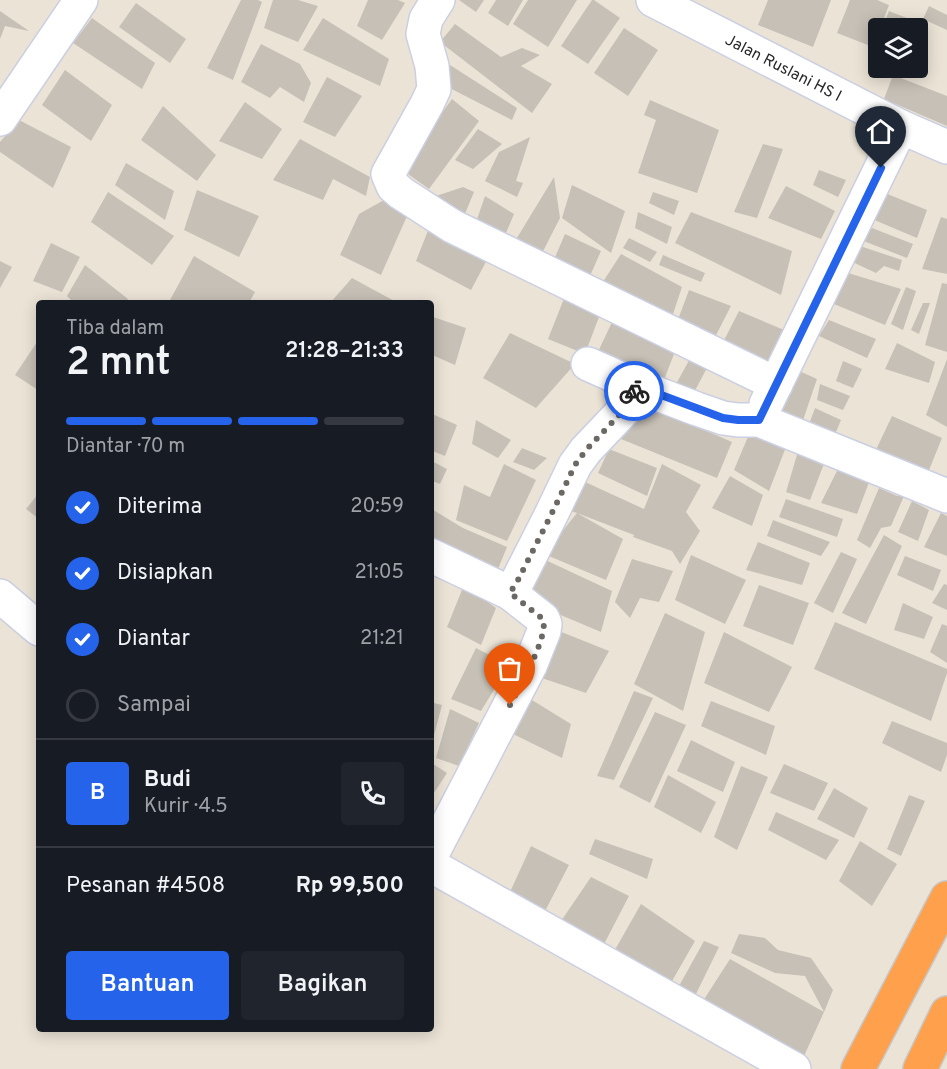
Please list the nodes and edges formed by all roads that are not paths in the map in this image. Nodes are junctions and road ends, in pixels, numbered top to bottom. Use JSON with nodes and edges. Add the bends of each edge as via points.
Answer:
{"nodes":[{"id":1,"x":81,"y":0,"type":"edge"},
{"id":2,"x":438,"y":0,"type":"edge"},
{"id":3,"x":653,"y":0,"type":"edge"},
{"id":4,"x":0,"y":119,"type":"edge"},
{"id":5,"x":901,"y":127,"type":"junction"},
{"id":6,"x":947,"y":147,"type":"edge"},
{"id":7,"x":588,"y":364,"type":"dead end"},
{"id":8,"x":776,"y":384,"type":"junction"},
{"id":9,"x":637,"y":386,"type":"junction"},
{"id":10,"x":759,"y":420,"type":"junction"},
{"id":11,"x":947,"y":496,"type":"edge"},
{"id":12,"x":434,"y":557,"type":"edge"},
{"id":13,"x":510,"y":593,"type":"junction"},
{"id":14,"x":0,"y":596,"type":"edge"},
{"id":15,"x":36,"y":626,"type":"edge"},
{"id":16,"x":434,"y":850,"type":"edge"},
{"id":17,"x":434,"y":867,"type":"edge"},
{"id":18,"x":947,"y":898,"type":"edge"},
{"id":19,"x":947,"y":1013,"type":"edge"},
{"id":20,"x":794,"y":1069,"type":"edge"},
{"id":21,"x":858,"y":1069,"type":"edge"},
{"id":22,"x":920,"y":1069,"type":"edge"}],
"edges":[{"from":1,"to":4,"type":"street"},
{"from":2,"to":8,"type":"street","via":[[426,19],[423,34],[434,89],[388,174],[393,186],[452,226]]},
{"from":3,"to":5,"type":"street","name":"Jalan Ruslani HS I"},
{"from":5,"to":6,"type":"street","name":"Jalan Ruslani HS I"},
{"from":5,"to":8,"type":"street"},
{"from":7,"to":9,"type":"street"},
{"from":8,"to":10,"type":"street"},
{"from":9,"to":10,"type":"street","via":[[723,418]]},
{"from":9,"to":13,"type":"street","via":[[623,411],[575,465]]},
{"from":10,"to":11,"type":"street"},
{"from":12,"to":13,"type":"street"},
{"from":13,"to":16,"type":"street","via":[[543,619],[543,631],[530,666]]},
{"from":14,"to":15,"type":"street"},
{"from":17,"to":20,"type":"street"},
{"from":18,"to":21,"type":"highway"},
{"from":19,"to":22,"type":"highway"}]}
